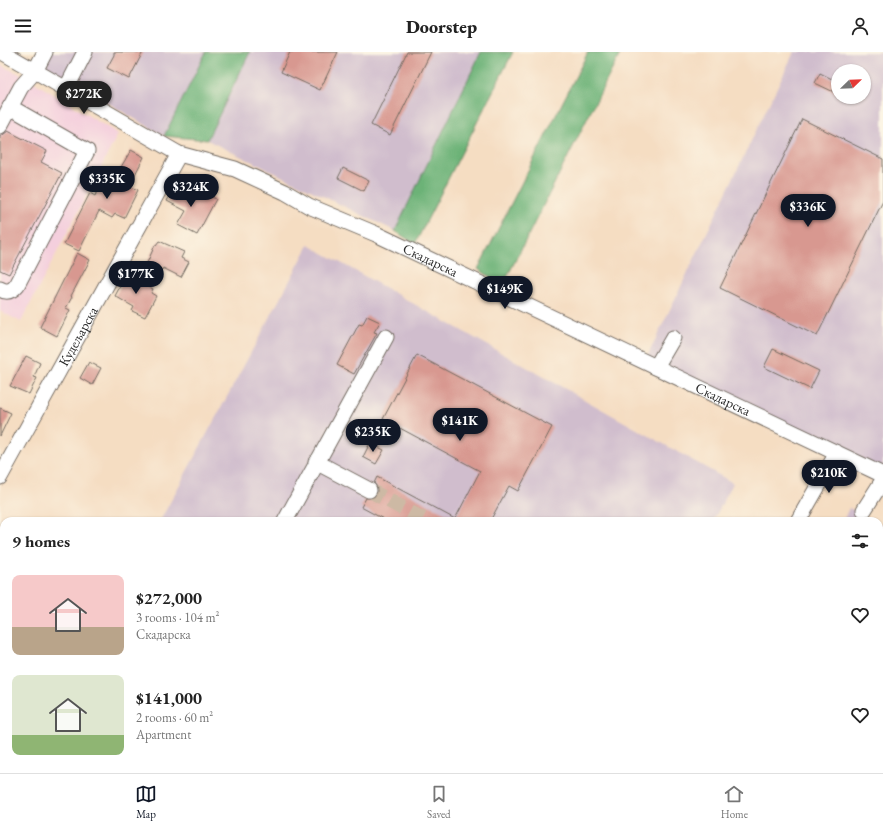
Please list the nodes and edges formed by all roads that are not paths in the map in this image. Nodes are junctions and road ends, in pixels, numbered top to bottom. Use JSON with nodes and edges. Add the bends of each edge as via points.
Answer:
{"nodes":[{"id":1,"x":2,"y":52,"type":"edge"},
{"id":2,"x":45,"y":52,"type":"edge"},
{"id":3,"x":85,"y":52,"type":"edge"},
{"id":4,"x":35,"y":71,"type":"junction"},
{"id":5,"x":66,"y":89,"type":"junction"},
{"id":6,"x":10,"y":107,"type":"junction"},
{"id":7,"x":0,"y":126,"type":"edge"},
{"id":8,"x":179,"y":154,"type":"junction"},
{"id":9,"x":0,"y":289,"type":"edge"},
{"id":10,"x":386,"y":337,"type":"dead end"},
{"id":11,"x":673,"y":338,"type":"dead end"},
{"id":12,"x":656,"y":367,"type":"junction"},
{"id":13,"x":837,"y":453,"type":"junction"},
{"id":14,"x":316,"y":462,"type":"junction"},
{"id":15,"x":883,"y":475,"type":"edge"},
{"id":16,"x":0,"y":477,"type":"edge"},
{"id":17,"x":883,"y":480,"type":"edge"},
{"id":18,"x":370,"y":490,"type":"tunnel mouth"},
{"id":19,"x":864,"y":510,"type":"dead end"},
{"id":20,"x":290,"y":517,"type":"edge"},
{"id":21,"x":800,"y":517,"type":"edge"}],
"edges":[{"from":1,"to":4,"type":"street","name":"Скадарска"},
{"from":2,"to":4,"type":"street"},
{"from":3,"to":5,"type":"street"},
{"from":4,"to":5,"type":"street","name":"Скадарска"},
{"from":4,"to":6,"type":"street","via":[[21,87]]},
{"from":5,"to":8,"type":"street","name":"Скадарска"},
{"from":6,"to":7,"type":"street"},
{"from":6,"to":9,"type":"street","via":[[87,151],[17,285],[5,292]]},
{"from":8,"to":12,"type":"street","name":"Скадарска","via":[[235,169],[285,192],[310,200]]},
{"from":8,"to":16,"type":"street","name":"Кудељарска"},
{"from":10,"to":14,"type":"street"},
{"from":11,"to":12,"type":"street"},
{"from":12,"to":13,"type":"street","name":"Скадарска"},
{"from":13,"to":15,"type":"street","name":"Скадарска"},
{"from":13,"to":21,"type":"street"},
{"from":14,"to":18,"type":"street"},
{"from":14,"to":20,"type":"street"},
{"from":17,"to":19,"type":"street"}]}
